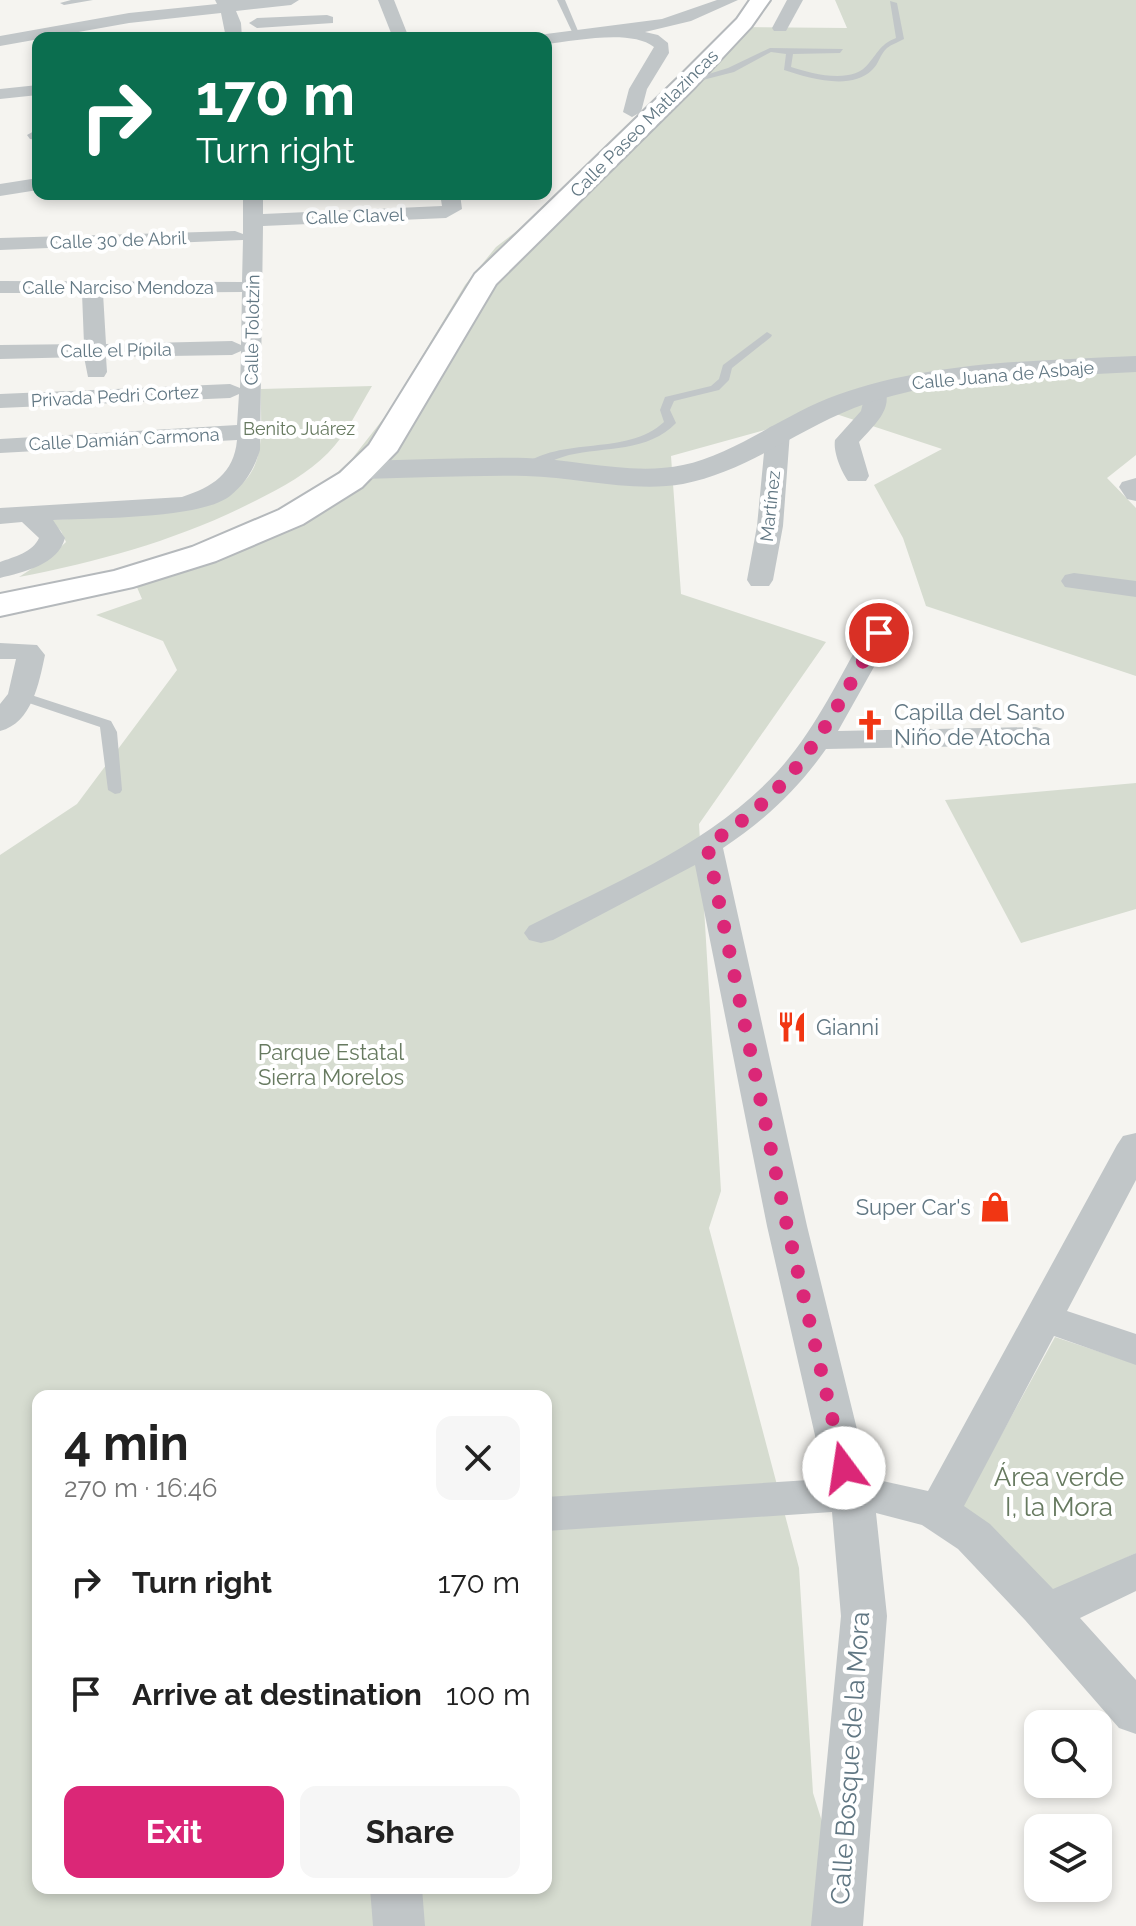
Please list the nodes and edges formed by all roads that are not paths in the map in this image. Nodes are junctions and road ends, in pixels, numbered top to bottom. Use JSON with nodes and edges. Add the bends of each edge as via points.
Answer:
{"nodes":[{"id":1,"x":89,"y":0,"type":"edge"},
{"id":2,"x":110,"y":0,"type":"edge"},
{"id":3,"x":291,"y":0,"type":"edge"},
{"id":4,"x":386,"y":0,"type":"edge"},
{"id":5,"x":561,"y":0,"type":"edge"},
{"id":6,"x":730,"y":0,"type":"edge"},
{"id":7,"x":740,"y":0,"type":"edge"},
{"id":8,"x":760,"y":0,"type":"edge"},
{"id":9,"x":795,"y":0,"type":"edge"},
{"id":10,"x":64,"y":3,"type":"dead end"},
{"id":11,"x":225,"y":3,"type":"edge"},
{"id":12,"x":893,"y":3,"type":"dead end"},
{"id":13,"x":129,"y":18,"type":"junction"},
{"id":14,"x":327,"y":20,"type":"dead end"},
{"id":15,"x":780,"y":28,"type":"dead end"},
{"id":16,"x":233,"y":31,"type":"edge"},
{"id":17,"x":50,"y":32,"type":"edge"},
{"id":18,"x":399,"y":32,"type":"edge"},
{"id":19,"x":599,"y":34,"type":"junction"},
{"id":20,"x":32,"y":35,"type":"edge"},
{"id":21,"x":578,"y":36,"type":"junction"},
{"id":22,"x":552,"y":38,"type":"edge"},
{"id":23,"x":0,"y":41,"type":"edge"},
{"id":24,"x":840,"y":51,"type":"dead end"},
{"id":25,"x":790,"y":52,"type":"junction"},
{"id":26,"x":687,"y":82,"type":"junction"},
{"id":27,"x":32,"y":91,"type":"edge"},
{"id":28,"x":0,"y":94,"type":"edge"},
{"id":29,"x":632,"y":112,"type":"junction"},
{"id":30,"x":32,"y":185,"type":"edge"},
{"id":31,"x":552,"y":188,"type":"edge"},
{"id":32,"x":0,"y":190,"type":"edge"},
{"id":33,"x":235,"y":200,"type":"edge"},
{"id":34,"x":253,"y":200,"type":"edge"},
{"id":35,"x":451,"y":200,"type":"edge"},
{"id":36,"x":539,"y":200,"type":"edge"},
{"id":37,"x":254,"y":220,"type":"junction"},
{"id":38,"x":235,"y":237,"type":"junction"},
{"id":39,"x":0,"y":244,"type":"edge"},
{"id":40,"x":0,"y":287,"type":"edge"},
{"id":41,"x":92,"y":287,"type":"junction"},
{"id":42,"x":236,"y":287,"type":"junction"},
{"id":43,"x":767,"y":335,"type":"dead end"},
{"id":44,"x":232,"y":348,"type":"junction"},
{"id":45,"x":96,"y":351,"type":"junction"},
{"id":46,"x":0,"y":352,"type":"edge"},
{"id":47,"x":1136,"y":364,"type":"edge"},
{"id":48,"x":230,"y":391,"type":"junction"},
{"id":49,"x":875,"y":391,"type":"junction"},
{"id":50,"x":97,"y":397,"type":"junction"},
{"id":51,"x":0,"y":401,"type":"edge"},
{"id":52,"x":238,"y":432,"type":"junction"},
{"id":53,"x":778,"y":432,"type":"junction"},
{"id":54,"x":100,"y":440,"type":"junction"},
{"id":55,"x":0,"y":446,"type":"edge"},
{"id":56,"x":527,"y":467,"type":"junction"},
{"id":57,"x":362,"y":470,"type":"junction"},
{"id":58,"x":857,"y":476,"type":"dead end"},
{"id":59,"x":1136,"y":485,"type":"edge"},
{"id":60,"x":1136,"y":494,"type":"edge"},
{"id":61,"x":27,"y":514,"type":"junction"},
{"id":62,"x":0,"y":516,"type":"edge"},
{"id":63,"x":0,"y":570,"type":"edge"},
{"id":64,"x":760,"y":580,"type":"dead end"},
{"id":65,"x":1074,"y":581,"type":"dead end"},
{"id":66,"x":0,"y":589,"type":"edge"},
{"id":67,"x":1136,"y":589,"type":"edge"},
{"id":68,"x":0,"y":605,"type":"edge"},
{"id":69,"x":879,"y":633,"type":"dead end"},
{"id":70,"x":12,"y":651,"type":"edge"},
{"id":71,"x":22,"y":696,"type":"junction"},
{"id":72,"x":0,"y":722,"type":"edge"},
{"id":73,"x":1036,"y":736,"type":"dead end"},
{"id":74,"x":818,"y":740,"type":"junction"},
{"id":75,"x":115,"y":790,"type":"dead end"},
{"id":76,"x":707,"y":845,"type":"junction"},
{"id":77,"x":541,"y":933,"type":"dead end"},
{"id":78,"x":1134,"y":1155,"type":"edge"},
{"id":79,"x":1042,"y":1317,"type":"junction"},
{"id":80,"x":1136,"y":1350,"type":"edge"},
{"id":81,"x":851,"y":1494,"type":"junction"},
{"id":82,"x":938,"y":1513,"type":"junction"},
{"id":83,"x":552,"y":1514,"type":"edge"},
{"id":84,"x":1136,"y":1571,"type":"edge"},
{"id":85,"x":1048,"y":1612,"type":"junction"},
{"id":86,"x":1136,"y":1714,"type":"edge"},
{"id":87,"x":396,"y":1894,"type":"edge"},
{"id":88,"x":399,"y":1926,"type":"edge"},
{"id":89,"x":837,"y":1926,"type":"edge"}],
"edges":[{"from":1,"to":10,"type":"lane"},
{"from":2,"to":13,"type":"street"},
{"from":3,"to":11,"type":"street"},
{"from":4,"to":18,"type":"street"},
{"from":5,"to":21,"type":"lane"},
{"from":6,"to":19,"type":"street","via":[[697,15]]},
{"from":7,"to":29,"type":"highway","name":"Calle Paseo Matlazincas","via":[[723,25]]},
{"from":8,"to":26,"type":"highway","name":"Calle Paseo Matlazincas"},
{"from":9,"to":15,"type":"street"},
{"from":11,"to":13,"type":"street"},
{"from":11,"to":16,"type":"street"},
{"from":12,"to":25,"type":"lane","via":[[902,35],[883,46],[869,69],[809,77],[787,68]]},
{"from":13,"to":17,"type":"street"},
{"from":14,"to":16,"type":"street"},
{"from":19,"to":21,"type":"street"},
{"from":19,"to":29,"type":"street","via":[[644,36],[662,46],[638,89]]},
{"from":20,"to":23,"type":"street"},
{"from":21,"to":22,"type":"street"},
{"from":24,"to":25,"type":"lane"},
{"from":25,"to":26,"type":"lane","via":[[770,50],[731,70]]},
{"from":26,"to":57,"type":"highway","name":"Calle Paseo Matlazincas","via":[[485,280],[388,441]]},
{"from":27,"to":28,"type":"street"},
{"from":29,"to":31,"type":"highway","name":"Calle Paseo Matlazincas"},
{"from":30,"to":32,"type":"street"},
{"from":33,"to":38,"type":"street","name":"Calle Tolotzin"},
{"from":34,"to":37,"type":"street","name":"Calle Tolotzin"},
{"from":35,"to":37,"type":"street","name":"Calle Clavel","via":[[450,211],[441,212]]},
{"from":36,"to":66,"type":"highway","name":"Calle Paseo Matlazincas","via":[[456,286],[352,449],[327,473],[190,541],[92,571]]},
{"from":37,"to":52,"type":"street","name":"Calle Tolotzin"},
{"from":38,"to":39,"type":"street","name":"Calle 30 de Abril"},
{"from":38,"to":42,"type":"street","name":"Calle Tolotzin"},
{"from":40,"to":41,"type":"street","name":"Calle Narciso Mendoza"},
{"from":41,"to":42,"type":"street","name":"Calle Narciso Mendoza"},
{"from":41,"to":45,"type":"street"},
{"from":42,"to":44,"type":"street","name":"Calle Tolotzin"},
{"from":43,"to":56,"type":"lane","via":[[727,367],[715,388],[669,399],[665,410],[670,423],[662,431]]},
{"from":44,"to":45,"type":"street","name":"Calle el Pípila"},
{"from":44,"to":48,"type":"street","name":"Calle Tolotzin"},
{"from":45,"to":46,"type":"street","name":"Calle el Pípila"},
{"from":45,"to":50,"type":"street"},
{"from":47,"to":49,"type":"street","name":"Calle Juana de Asbaje","via":[[964,374]]},
{"from":48,"to":50,"type":"street","name":"Privada Pedri Cortez"},
{"from":48,"to":52,"type":"street","name":"Calle Tolotzin"},
{"from":49,"to":53,"type":"street","name":"Calle Juana de Asbaje"},
{"from":49,"to":58,"type":"street","via":[[873,412],[847,440]]},
{"from":50,"to":51,"type":"street","name":"Privada Pedri Cortez"},
{"from":50,"to":54,"type":"street"},
{"from":52,"to":54,"type":"street","name":"Calle Damián Carmona"},
{"from":52,"to":61,"type":"street","name":"Calle Tolotzin","via":[[248,450],[241,471],[210,498]]},
{"from":53,"to":56,"type":"street","name":"Calle Juana de Asbaje","via":[[719,465],[681,475]]},
{"from":53,"to":64,"type":"street","name":"Martínez"},
{"from":54,"to":55,"type":"street","name":"Calle Damián Carmona"},
{"from":56,"to":57,"type":"street","name":"Calle Juana de Asbaje"},
{"from":57,"to":68,"type":"highway","name":"Calle Paseo Matlazincas","via":[[291,517],[204,554],[106,584]]},
{"from":59,"to":60,"type":"street","via":[[1131,487]]},
{"from":61,"to":62,"type":"street"},
{"from":61,"to":63,"type":"street","via":[[49,531],[50,545],[39,556]]},
{"from":65,"to":67,"type":"street"},
{"from":69,"to":74,"type":"street"},
{"from":70,"to":71,"type":"street","via":[[31,655]]},
{"from":71,"to":72,"type":"street"},
{"from":71,"to":75,"type":"lane","via":[[106,724]]},
{"from":73,"to":74,"type":"street"},
{"from":74,"to":76,"type":"street","via":[[765,803]]},
{"from":76,"to":77,"type":"street"},
{"from":76,"to":81,"type":"street","name":"Calle Bosque de la Mora"},
{"from":78,"to":79,"type":"street"},
{"from":79,"to":80,"type":"street"},
{"from":79,"to":82,"type":"street"},
{"from":81,"to":82,"type":"street","via":[[895,1497]]},
{"from":81,"to":83,"type":"street"},
{"from":81,"to":89,"type":"street","name":"Calle Bosque de la Mora","via":[[864,1616]]},
{"from":82,"to":85,"type":"street","via":[[968,1531]]},
{"from":84,"to":85,"type":"street"},
{"from":85,"to":86,"type":"street"},
{"from":87,"to":88,"type":"street"}]}
